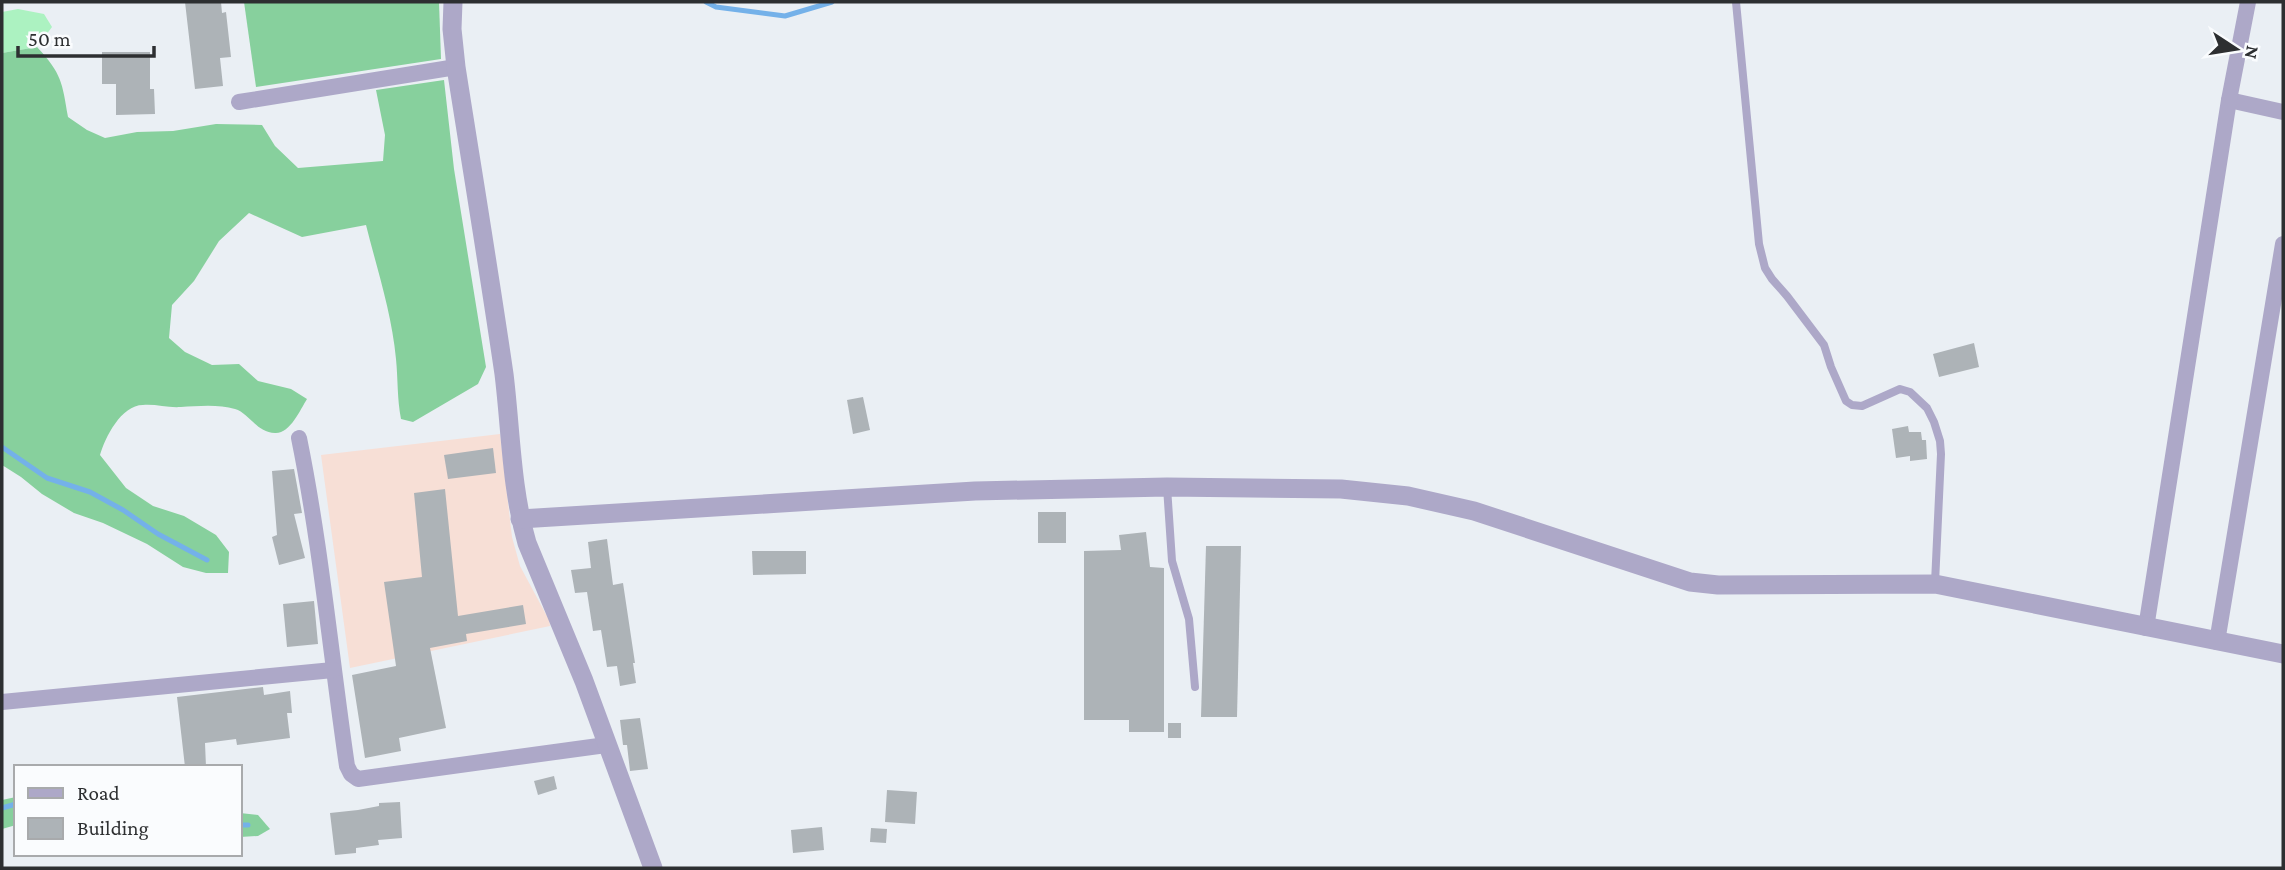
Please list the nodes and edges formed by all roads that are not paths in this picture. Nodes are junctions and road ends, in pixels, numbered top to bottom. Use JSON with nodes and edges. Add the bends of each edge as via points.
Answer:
{"nodes":[{"id":1,"x":453,"y":2,"type":"edge"},
{"id":2,"x":1736,"y":2,"type":"edge"},
{"id":3,"x":2248,"y":2,"type":"edge"},
{"id":4,"x":456,"y":67,"type":"junction"},
{"id":5,"x":2229,"y":100,"type":"junction"},
{"id":6,"x":239,"y":102,"type":"dead end"},
{"id":7,"x":2283,"y":112,"type":"edge"},
{"id":8,"x":2283,"y":244,"type":"edge"},
{"id":9,"x":299,"y":438,"type":"dead end"},
{"id":10,"x":1167,"y":487,"type":"junction"},
{"id":11,"x":520,"y":519,"type":"junction"},
{"id":12,"x":1935,"y":584,"type":"junction"},
{"id":13,"x":2146,"y":628,"type":"junction"},
{"id":14,"x":2217,"y":642,"type":"junction"},
{"id":15,"x":2283,"y":654,"type":"edge"},
{"id":16,"x":333,"y":670,"type":"junction"},
{"id":17,"x":1195,"y":687,"type":"dead end"},
{"id":18,"x":2,"y":702,"type":"edge"},
{"id":19,"x":607,"y":746,"type":"junction"},
{"id":20,"x":653,"y":868,"type":"edge"}],
"edges":[{"from":1,"to":4,"type":"street"},
{"from":2,"to":12,"type":"lane","via":[[1765,268],[1825,345],[1846,401],[1862,405],[1900,388],[1910,392],[1930,414],[1941,454]]},
{"from":3,"to":5,"type":"street"},
{"from":4,"to":6,"type":"street"},
{"from":4,"to":11,"type":"street","via":[[503,373]]},
{"from":5,"to":7,"type":"street"},
{"from":5,"to":13,"type":"street"},
{"from":8,"to":14,"type":"street"},
{"from":9,"to":16,"type":"street"},
{"from":10,"to":11,"type":"street","via":[[975,491]]},
{"from":10,"to":12,"type":"street","via":[[1342,489],[1408,496],[1474,511],[1690,582],[1718,586]]},
{"from":10,"to":17,"type":"lane","via":[[1172,561],[1189,619]]},
{"from":11,"to":19,"type":"street"},
{"from":12,"to":13,"type":"street"},
{"from":13,"to":14,"type":"street"},
{"from":14,"to":15,"type":"street"},
{"from":16,"to":18,"type":"street"},
{"from":16,"to":19,"type":"street","via":[[347,766],[358,779]]},
{"from":19,"to":20,"type":"street"}]}
